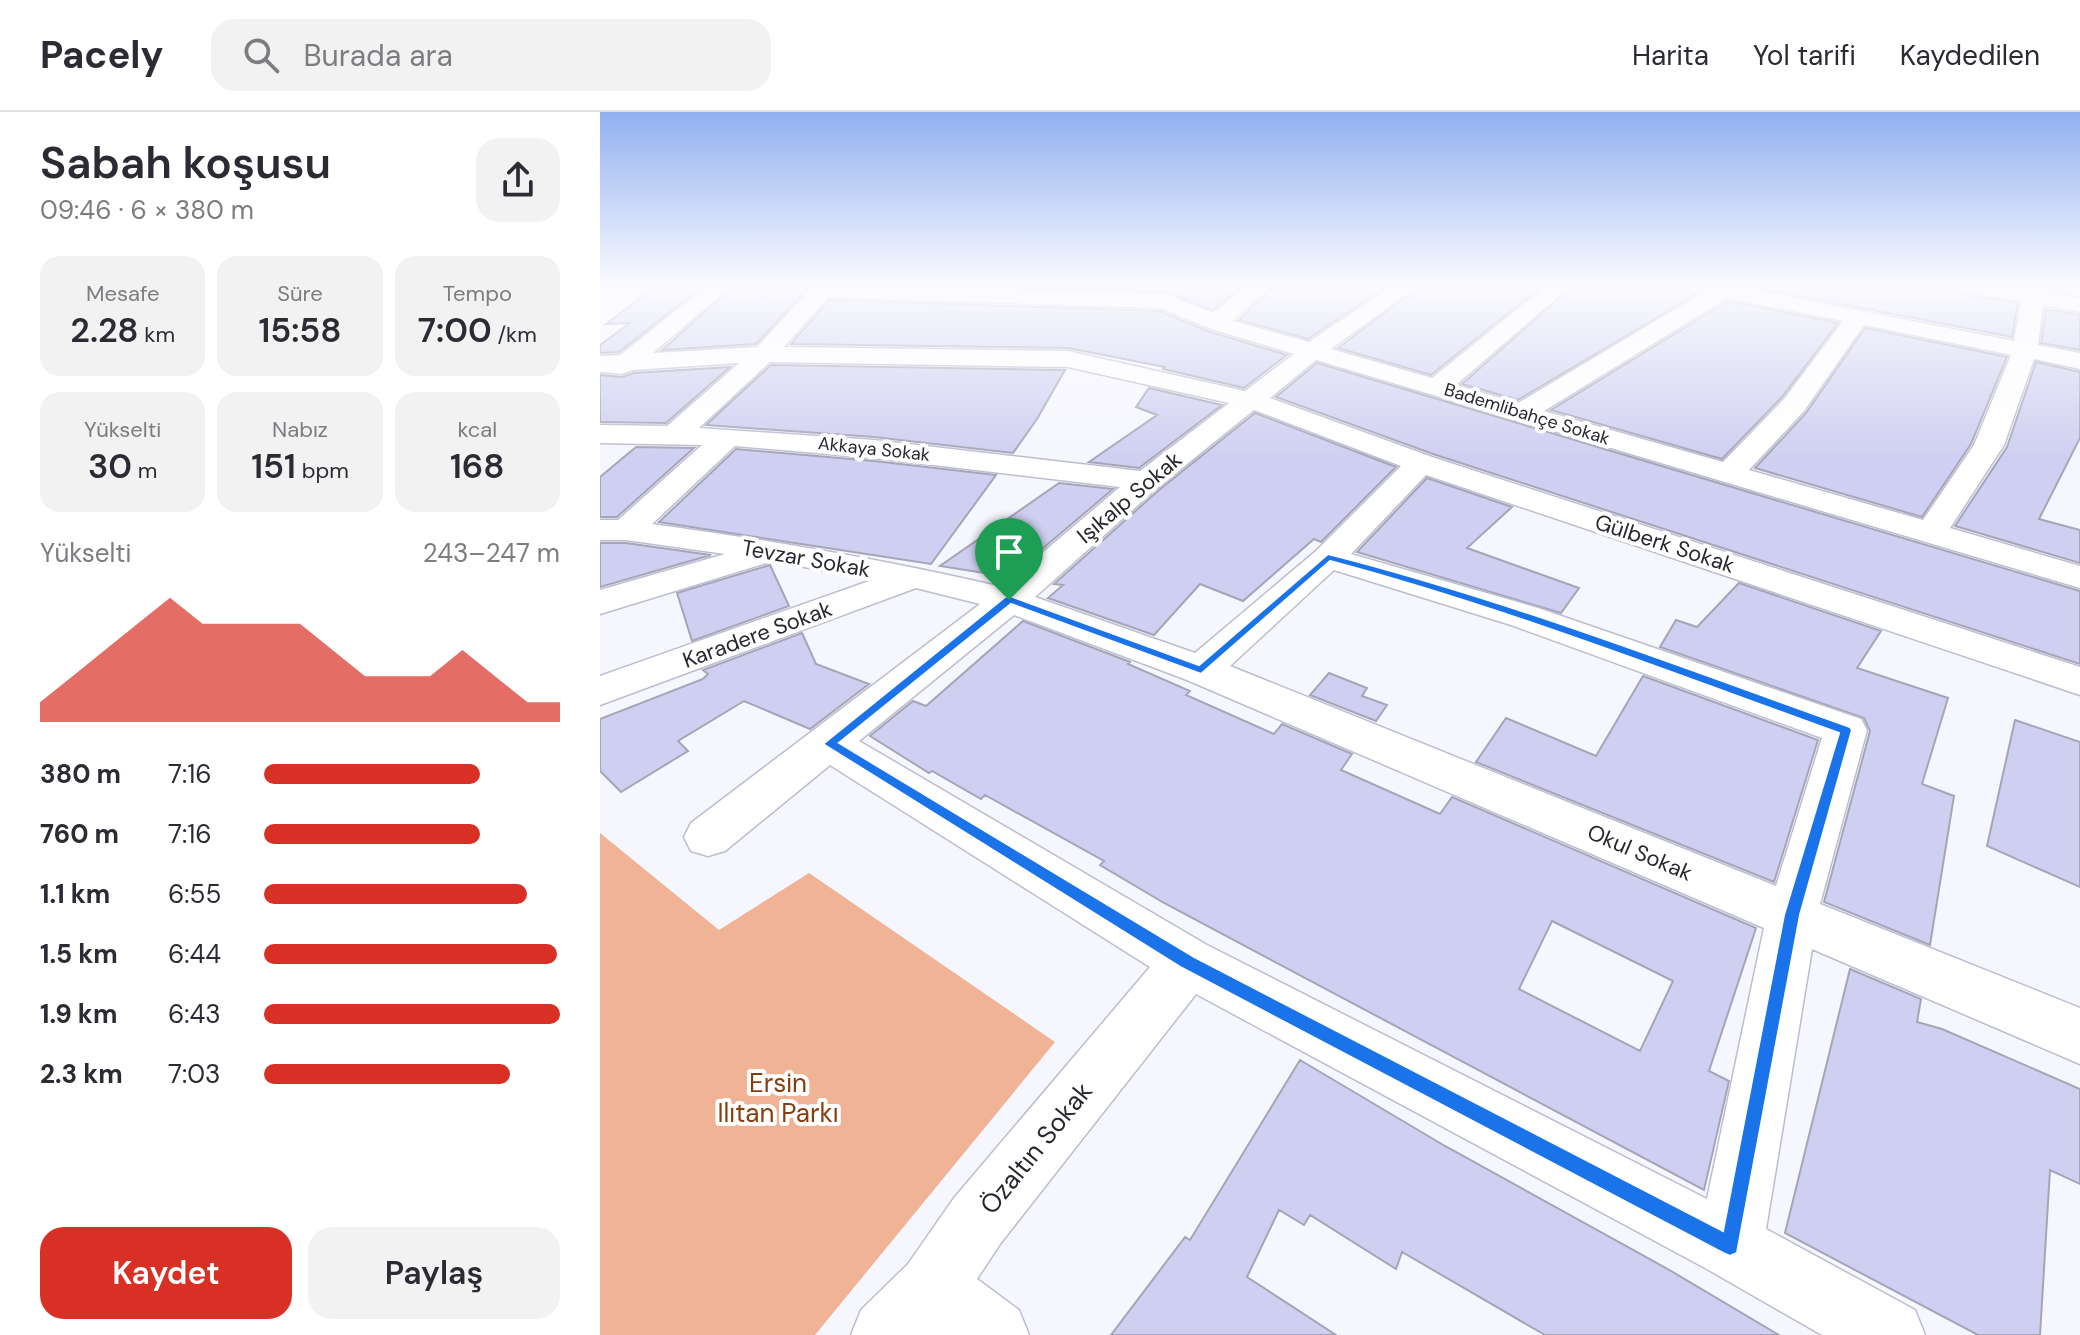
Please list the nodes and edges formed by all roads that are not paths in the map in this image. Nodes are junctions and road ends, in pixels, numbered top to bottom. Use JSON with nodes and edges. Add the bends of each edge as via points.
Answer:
{"nodes":[{"id":1,"x":640,"y":343,"type":"edge"},
{"id":2,"x":774,"y":343,"type":"edge"},
{"id":3,"x":1289,"y":343,"type":"edge"},
{"id":4,"x":1324,"y":343,"type":"edge"},
{"id":5,"x":1491,"y":343,"type":"edge"},
{"id":6,"x":1629,"y":343,"type":"edge"},
{"id":7,"x":1839,"y":343,"type":"edge"},
{"id":8,"x":1991,"y":343,"type":"edge"},
{"id":9,"x":2026,"y":343,"type":"edge"},
{"id":10,"x":1314,"y":350,"type":"junction"},
{"id":11,"x":2025,"y":350,"type":"junction"},
{"id":12,"x":764,"y":354,"type":"junction"},
{"id":13,"x":2080,"y":361,"type":"edge"},
{"id":14,"x":612,"y":363,"type":"edge"},
{"id":15,"x":600,"y":386,"type":"edge"},
{"id":16,"x":1438,"y":387,"type":"junction"},
{"id":17,"x":1251,"y":400,"type":"junction"},
{"id":18,"x":1521,"y":413,"type":"junction"},
{"id":19,"x":600,"y":434,"type":"edge"},
{"id":20,"x":675,"y":434,"type":"junction"},
{"id":21,"x":728,"y":437,"type":"junction"},
{"id":22,"x":1421,"y":463,"type":"junction"},
{"id":23,"x":1729,"y":474,"type":"junction"},
{"id":24,"x":1146,"y":481,"type":"junction"},
{"id":25,"x":613,"y":530,"type":"edge"},
{"id":26,"x":1930,"y":534,"type":"junction"},
{"id":27,"x":774,"y":551,"type":"junction"},
{"id":28,"x":1328,"y":558,"type":"junction"},
{"id":29,"x":914,"y":577,"type":"junction"},
{"id":30,"x":2080,"y":577,"type":"edge"},
{"id":31,"x":1009,"y":600,"type":"junction"},
{"id":32,"x":600,"y":602,"type":"edge"},
{"id":33,"x":1201,"y":670,"type":"junction"},
{"id":34,"x":2080,"y":681,"type":"edge"},
{"id":35,"x":600,"y":691,"type":"edge"},
{"id":36,"x":830,"y":744,"type":"junction"},
{"id":37,"x":708,"y":837,"type":"dead end"},
{"id":38,"x":1792,"y":915,"type":"junction"},
{"id":39,"x":1188,"y":962,"type":"junction"},
{"id":40,"x":2080,"y":1036,"type":"edge"},
{"id":41,"x":1730,"y":1246,"type":"junction"},
{"id":42,"x":932,"y":1288,"type":"junction"},
{"id":43,"x":886,"y":1335,"type":"edge"},
{"id":44,"x":994,"y":1335,"type":"edge"},
{"id":45,"x":1890,"y":1335,"type":"edge"}],
"edges":[{"from":1,"to":14,"type":"street"},
{"from":2,"to":12,"type":"street"},
{"from":3,"to":10,"type":"street","name":"Bademlibahçe Sokak"},
{"from":4,"to":10,"type":"street","name":"Işıkalp Sokak"},
{"from":5,"to":16,"type":"street"},
{"from":6,"to":18,"type":"street"},
{"from":7,"to":23,"type":"street","via":[[1794,405]]},
{"from":8,"to":11,"type":"street"},
{"from":9,"to":11,"type":"street"},
{"from":10,"to":16,"type":"street","name":"Bademlibahçe Sokak"},
{"from":10,"to":17,"type":"street","name":"Işıkalp Sokak"},
{"from":11,"to":13,"type":"street"},
{"from":11,"to":26,"type":"street","via":[[1989,445]]},
{"from":12,"to":14,"type":"street","name":"Gülberk Sokak"},
{"from":12,"to":17,"type":"street","name":"Gülberk Sokak","via":[[1068,359]]},
{"from":12,"to":20,"type":"street"},
{"from":14,"to":15,"type":"street"},
{"from":16,"to":18,"type":"street","name":"Bademlibahçe Sokak"},
{"from":17,"to":22,"type":"street","name":"Gülberk Sokak"},
{"from":17,"to":24,"type":"street","name":"Işıkalp Sokak"},
{"from":18,"to":23,"type":"street","name":"Bademlibahçe Sokak"},
{"from":19,"to":20,"type":"street","name":"Akkaya Sokak"},
{"from":20,"to":21,"type":"street","name":"Akkaya Sokak"},
{"from":21,"to":24,"type":"street","name":"Akkaya Sokak","via":[[881,447]]},
{"from":21,"to":25,"type":"street"},
{"from":22,"to":28,"type":"street"},
{"from":22,"to":34,"type":"street","name":"Gülberk Sokak"},
{"from":23,"to":26,"type":"street","name":"Bademlibahçe Sokak"},
{"from":24,"to":31,"type":"street","name":"Işıkalp Sokak"},
{"from":25,"to":27,"type":"street","name":"Tevzar Sokak"},
{"from":26,"to":30,"type":"street","name":"Bademlibahçe Sokak"},
{"from":27,"to":29,"type":"street","name":"Tevzar Sokak"},
{"from":27,"to":32,"type":"street"},
{"from":28,"to":33,"type":"street"},
{"from":28,"to":38,"type":"street","via":[[1544,622],[1846,730]]},
{"from":29,"to":31,"type":"street","name":"Tevzar Sokak"},
{"from":29,"to":35,"type":"street","name":"Karadere Sokak"},
{"from":31,"to":33,"type":"street","name":"Okul Sokak"},
{"from":31,"to":36,"type":"street","name":"Işıkalp Sokak"},
{"from":33,"to":38,"type":"street","name":"Okul Sokak"},
{"from":36,"to":37,"type":"street","name":"Işıkalp Sokak"},
{"from":36,"to":39,"type":"street"},
{"from":38,"to":40,"type":"street","name":"Okul Sokak"},
{"from":38,"to":41,"type":"street"},
{"from":39,"to":41,"type":"street"},
{"from":39,"to":42,"type":"street","name":"Özaltın Sokak","via":[[977,1221]]},
{"from":41,"to":45,"type":"street"},
{"from":42,"to":43,"type":"street","name":"Özaltın Sokak"},
{"from":42,"to":44,"type":"street"}]}
